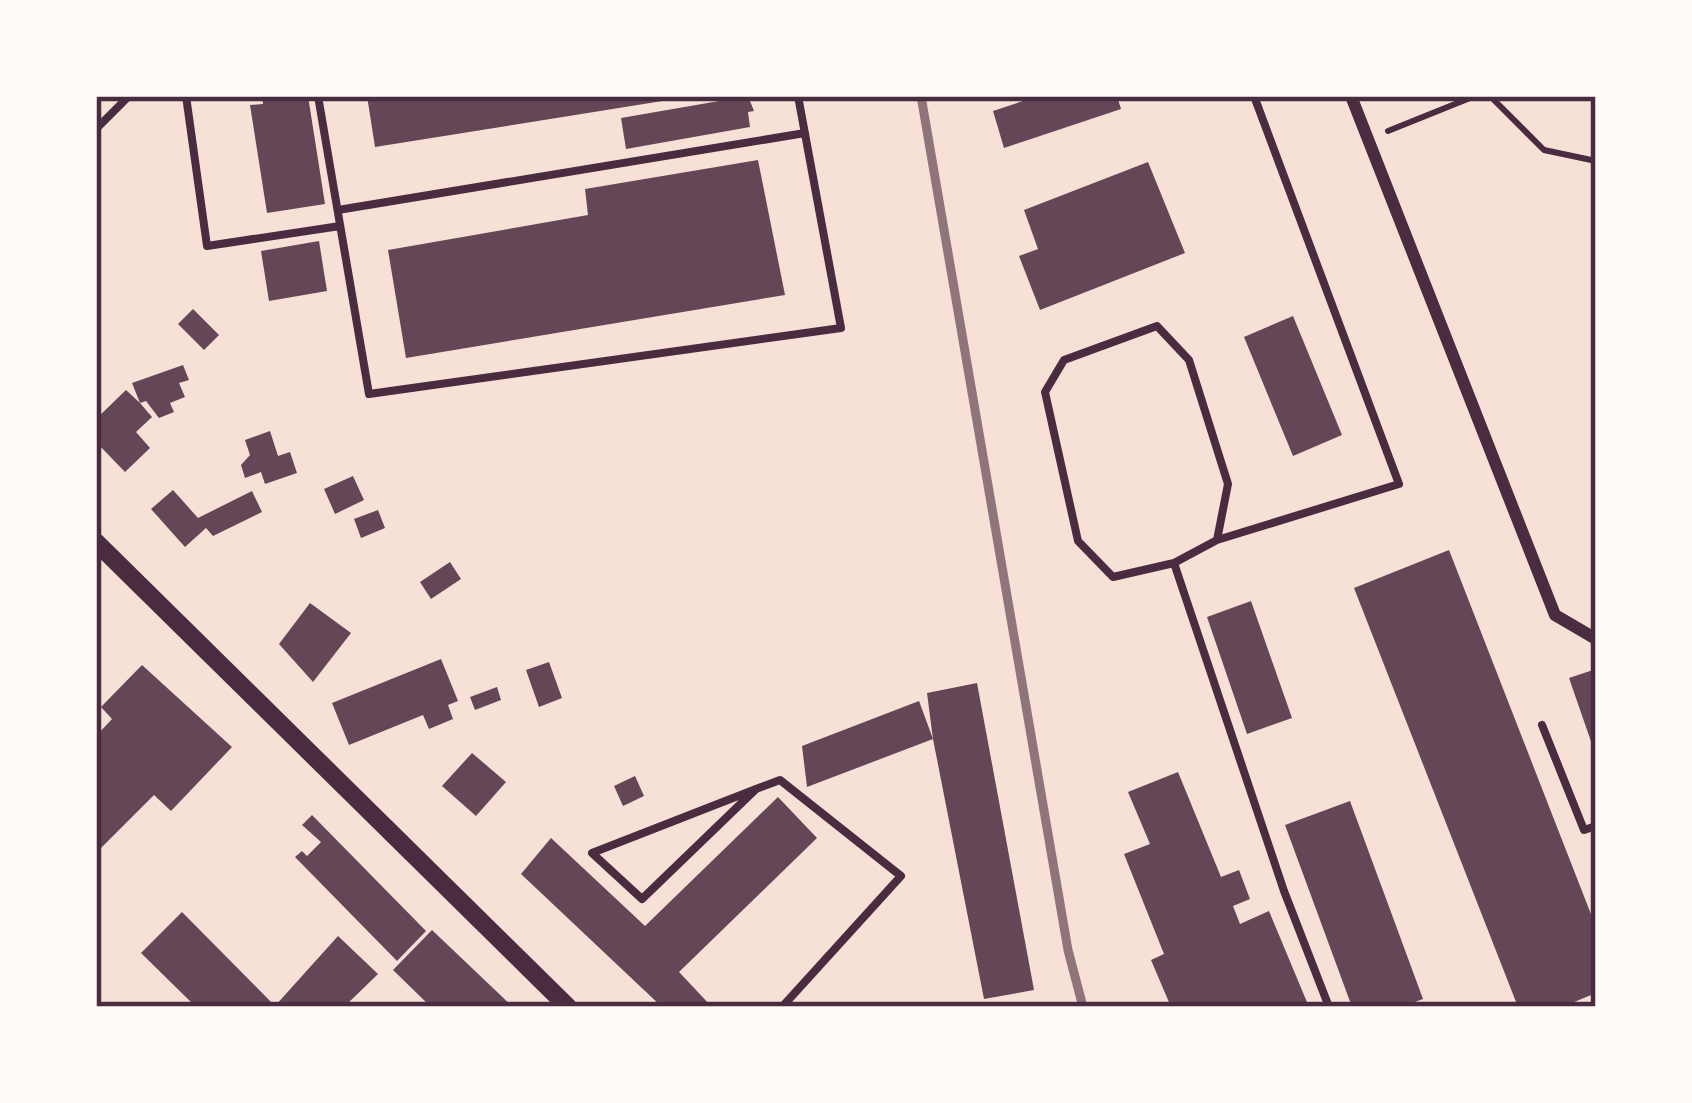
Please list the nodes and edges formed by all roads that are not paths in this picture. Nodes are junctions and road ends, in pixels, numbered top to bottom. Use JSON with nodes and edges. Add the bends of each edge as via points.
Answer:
{"nodes":[{"id":1,"x":129,"y":96,"type":"edge"},
{"id":2,"x":186,"y":96,"type":"edge"},
{"id":3,"x":318,"y":96,"type":"edge"},
{"id":4,"x":798,"y":96,"type":"edge"},
{"id":5,"x":1254,"y":96,"type":"edge"},
{"id":6,"x":1351,"y":96,"type":"edge"},
{"id":7,"x":96,"y":129,"type":"edge"},
{"id":8,"x":805,"y":133,"type":"junction"},
{"id":9,"x":338,"y":210,"type":"junction"},
{"id":10,"x":340,"y":226,"type":"junction"},
{"id":11,"x":1217,"y":540,"type":"junction"},
{"id":12,"x":96,"y":542,"type":"edge"},
{"id":13,"x":1174,"y":563,"type":"junction"},
{"id":14,"x":1596,"y":639,"type":"edge"},
{"id":15,"x":1542,"y":725,"type":"dead end"},
{"id":16,"x":756,"y":789,"type":"junction"},
{"id":17,"x":1596,"y":826,"type":"edge"},
{"id":18,"x":568,"y":1007,"type":"edge"},
{"id":19,"x":782,"y":1007,"type":"edge"},
{"id":20,"x":1329,"y":1007,"type":"edge"}],
"edges":[{"from":1,"to":7,"type":"lane"},
{"from":2,"to":10,"type":"lane","via":[[207,245]]},
{"from":3,"to":9,"type":"lane"},
{"from":4,"to":8,"type":"lane"},
{"from":5,"to":11,"type":"lane","via":[[1399,484]]},
{"from":6,"to":14,"type":"street","via":[[1555,615]]},
{"from":8,"to":9,"type":"lane"},
{"from":8,"to":10,"type":"lane","via":[[842,328],[369,394]]},
{"from":9,"to":10,"type":"lane"},
{"from":11,"to":13,"type":"lane"},
{"from":11,"to":13,"type":"lane","via":[[1228,484],[1189,360],[1156,326],[1064,360],[1046,392],[1078,542],[1112,577]]},
{"from":12,"to":18,"type":"street"},
{"from":13,"to":20,"type":"lane"},
{"from":15,"to":17,"type":"lane","via":[[1584,830]]},
{"from":16,"to":16,"type":"lane","via":[[694,813],[592,853],[642,899]]},
{"from":16,"to":19,"type":"lane","via":[[780,780],[901,876]]}]}
